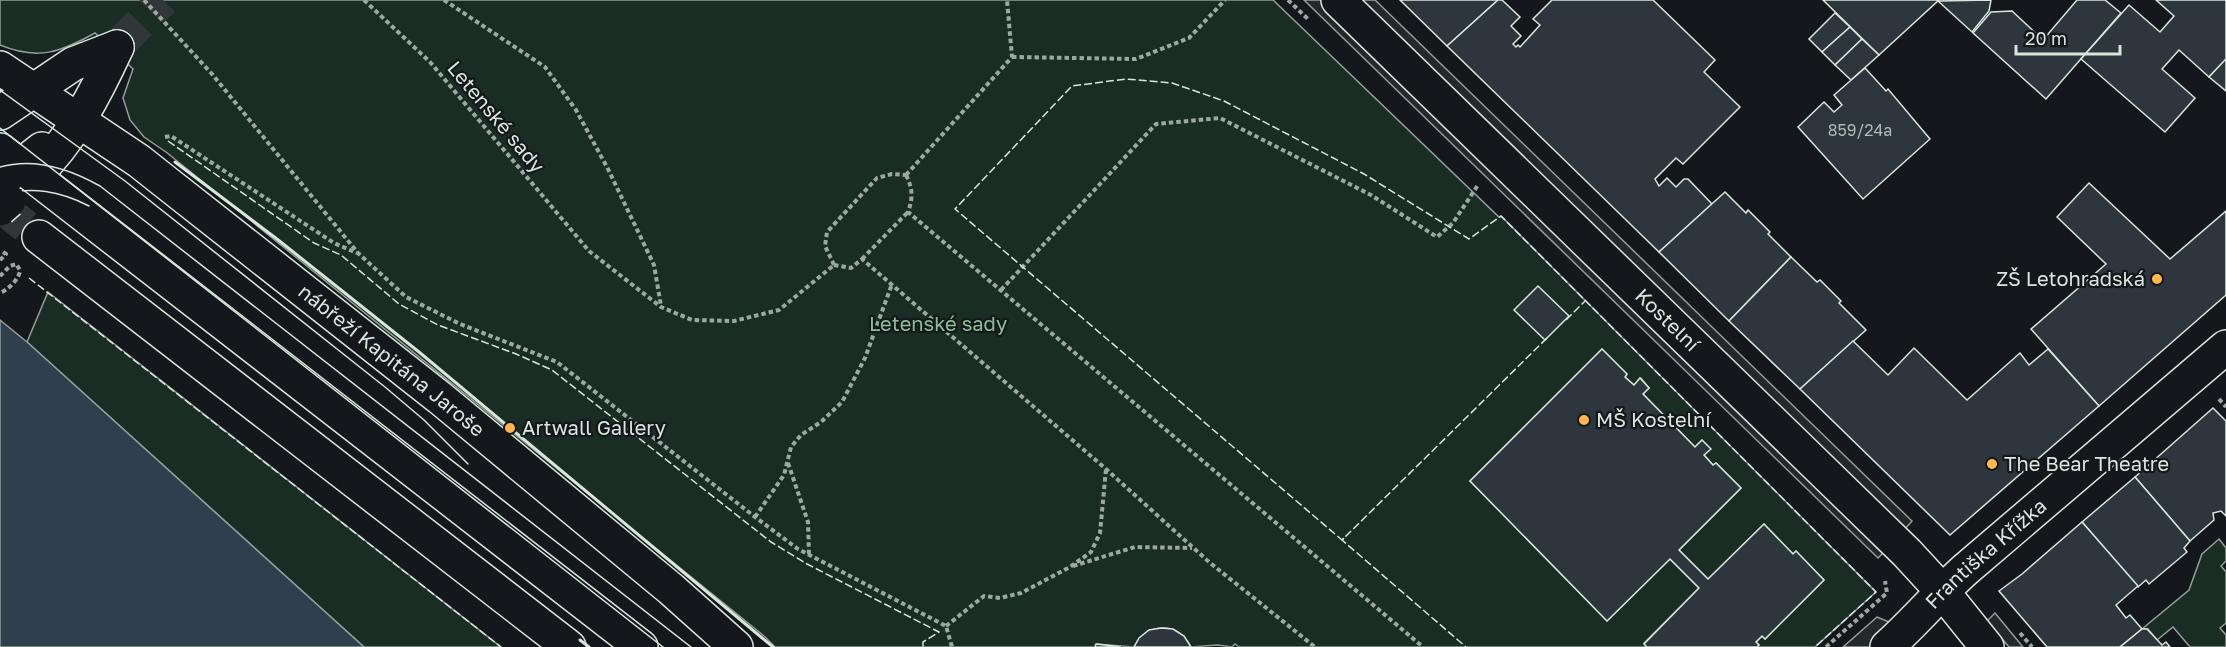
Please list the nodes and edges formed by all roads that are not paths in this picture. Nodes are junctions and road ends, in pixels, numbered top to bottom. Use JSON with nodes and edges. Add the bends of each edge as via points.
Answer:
{"nodes":[{"id":1,"x":1338,"y":0,"type":"edge"},
{"id":2,"x":0,"y":69,"type":"edge"},
{"id":3,"x":33,"y":90,"type":"junction"},
{"id":4,"x":0,"y":113,"type":"edge"},
{"id":5,"x":78,"y":120,"type":"junction"},
{"id":6,"x":0,"y":129,"type":"edge"},
{"id":7,"x":10,"y":180,"type":"edge"},
{"id":8,"x":39,"y":237,"type":"tunnel mouth"},
{"id":9,"x":2225,"y":349,"type":"edge"},
{"id":10,"x":1942,"y":591,"type":"junction"},
{"id":11,"x":568,"y":647,"type":"edge"},
{"id":12,"x":641,"y":647,"type":"edge"},
{"id":13,"x":736,"y":647,"type":"edge"},
{"id":14,"x":1887,"y":647,"type":"edge"},
{"id":15,"x":1987,"y":647,"type":"edge"}],
"edges":[{"from":1,"to":10,"type":"main road","name":"Kostelní"},
{"from":2,"to":3,"type":"main road","name":"nábřeží Kapitána Jaroše"},
{"from":3,"to":4,"type":"main road"},
{"from":3,"to":5,"type":"main road","name":"nábřeží Kapitána Jaroše"},
{"from":3,"to":5,"type":"main road","via":[[73,64],[117,47]]},
{"from":3,"to":6,"type":"main road"},
{"from":5,"to":7,"type":"main road","via":[[45,165]]},
{"from":5,"to":13,"type":"main road","name":"nábřeží Kapitána Jaroše","via":[[139,161],[440,398]]},
{"from":7,"to":12,"type":"main road"},
{"from":8,"to":11,"type":"main road"},
{"from":9,"to":10,"type":"main road","name":"Františka Křížka"},
{"from":10,"to":14,"type":"main road","name":"Františka Křížka","via":[[1913,625]]},
{"from":10,"to":15,"type":"main road","name":"Kostelní"}]}
